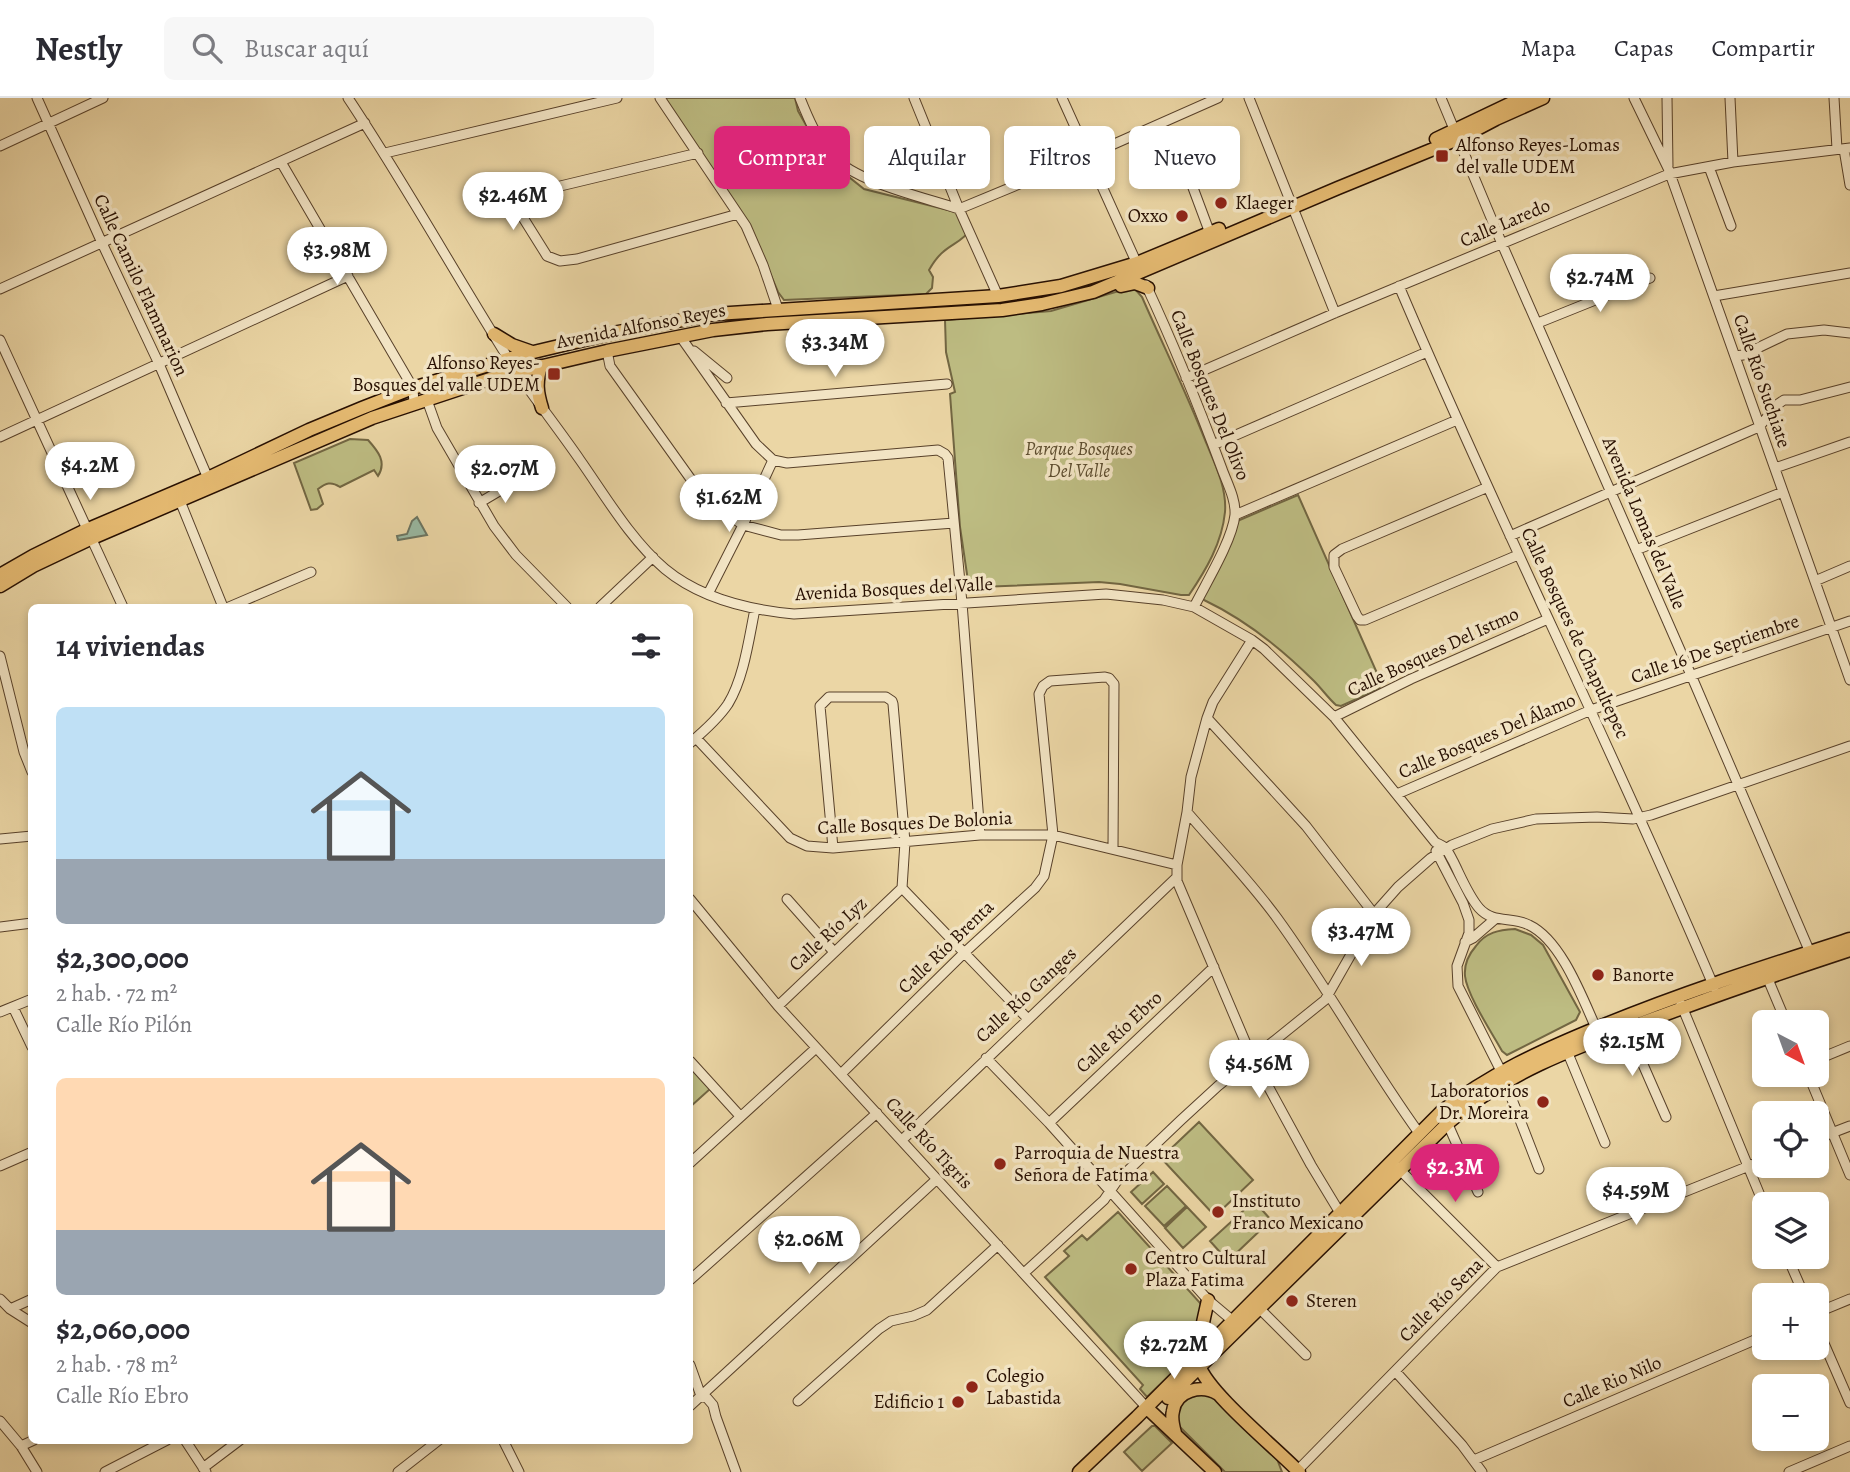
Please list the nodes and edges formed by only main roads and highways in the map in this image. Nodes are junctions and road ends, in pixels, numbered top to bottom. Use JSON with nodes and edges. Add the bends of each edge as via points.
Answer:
{"nodes":[{"id":1,"x":1522,"y":98,"type":"edge"},
{"id":2,"x":1543,"y":98,"type":"edge"},
{"id":3,"x":1457,"y":135,"type":"junction"},
{"id":4,"x":1139,"y":268,"type":"junction"},
{"id":5,"x":1148,"y":288,"type":"road end"},
{"id":6,"x":1093,"y":292,"type":"junction"},
{"id":7,"x":495,"y":334,"type":"road end"},
{"id":8,"x":533,"y":352,"type":"junction"},
{"id":9,"x":541,"y":366,"type":"junction"},
{"id":10,"x":542,"y":408,"type":"road end"},
{"id":11,"x":210,"y":483,"type":"junction"},
{"id":12,"x":88,"y":535,"type":"junction"},
{"id":13,"x":0,"y":575,"type":"edge"},
{"id":14,"x":0,"y":586,"type":"edge"},
{"id":15,"x":1850,"y":939,"type":"edge"},
{"id":16,"x":1850,"y":950,"type":"edge"},
{"id":17,"x":1812,"y":957,"type":"junction"},
{"id":18,"x":1680,"y":1002,"type":"junction"},
{"id":19,"x":1597,"y":1028,"type":"junction"},
{"id":20,"x":1567,"y":1051,"type":"junction"},
{"id":21,"x":1502,"y":1077,"type":"junction"},
{"id":22,"x":1444,"y":1118,"type":"junction"},
{"id":23,"x":1396,"y":1166,"type":"junction"},
{"id":24,"x":1209,"y":1300,"type":"road end"},
{"id":25,"x":1256,"y":1305,"type":"junction"},
{"id":26,"x":1199,"y":1361,"type":"junction"},
{"id":27,"x":1221,"y":1396,"type":"junction"},
{"id":28,"x":1150,"y":1410,"type":"junction"},
{"id":29,"x":1175,"y":1433,"type":"junction"},
{"id":30,"x":1298,"y":1471,"type":"edge"},
{"id":31,"x":1079,"y":1472,"type":"edge"},
{"id":32,"x":1091,"y":1472,"type":"edge"},
{"id":33,"x":1214,"y":1472,"type":"edge"}],
"edges":[{"from":1,"to":3,"type":"main road","name":"Avenida Alfonso Reyes"},
{"from":2,"to":3,"type":"main road","name":"Avenida Alfonso Reyes"},
{"from":3,"to":4,"type":"main road","name":"Avenida Alfonso Reyes"},
{"from":4,"to":6,"type":"main road","name":"Avenida Alfonso Reyes"},
{"from":4,"to":8,"type":"main road","name":"Avenida Alfonso Reyes","via":[[998,296],[715,314]]},
{"from":5,"to":6,"type":"main road","via":[[1135,283]]},
{"from":6,"to":9,"type":"main road","name":"Avenida Alfonso Reyes","via":[[1002,310],[767,324]]},
{"from":7,"to":8,"type":"main road"},
{"from":8,"to":11,"type":"main road","name":"Avenida Alfonso Reyes","via":[[412,387],[309,430]]},
{"from":9,"to":10,"type":"main road","via":[[536,381]]},
{"from":9,"to":11,"type":"main road","name":"Avenida Alfonso Reyes","via":[[421,402]]},
{"from":11,"to":12,"type":"main road","name":"Avenida Alfonso Reyes"},
{"from":12,"to":13,"type":"main road","name":"Avenida Alfonso Reyes","via":[[33,556]]},
{"from":12,"to":14,"type":"main road","name":"Avenida Alfonso Reyes"},
{"from":15,"to":17,"type":"main road"},
{"from":16,"to":17,"type":"main road"},
{"from":17,"to":18,"type":"main road"},
{"from":18,"to":19,"type":"main road"},
{"from":18,"to":20,"type":"main road"},
{"from":19,"to":20,"type":"main road"},
{"from":19,"to":21,"type":"main road","via":[[1552,1046]]},
{"from":20,"to":21,"type":"main road"},
{"from":21,"to":22,"type":"main road"},
{"from":22,"to":23,"type":"main road"},
{"from":22,"to":23,"type":"main road","via":[[1419,1133]]},
{"from":23,"to":25,"type":"main road"},
{"from":23,"to":25,"type":"main road","via":[[1340,1213]]},
{"from":24,"to":26,"type":"main road"},
{"from":25,"to":26,"type":"main road"},
{"from":25,"to":26,"type":"main road","via":[[1233,1321]]},
{"from":26,"to":27,"type":"main road"},
{"from":26,"to":28,"type":"main road"},
{"from":27,"to":29,"type":"main road","via":[[1200,1389],[1181,1397],[1173,1410]]},
{"from":27,"to":30,"type":"main road"},
{"from":28,"to":29,"type":"main road"},
{"from":28,"to":31,"type":"main road"},
{"from":28,"to":32,"type":"main road"},
{"from":29,"to":33,"type":"main road"}]}
